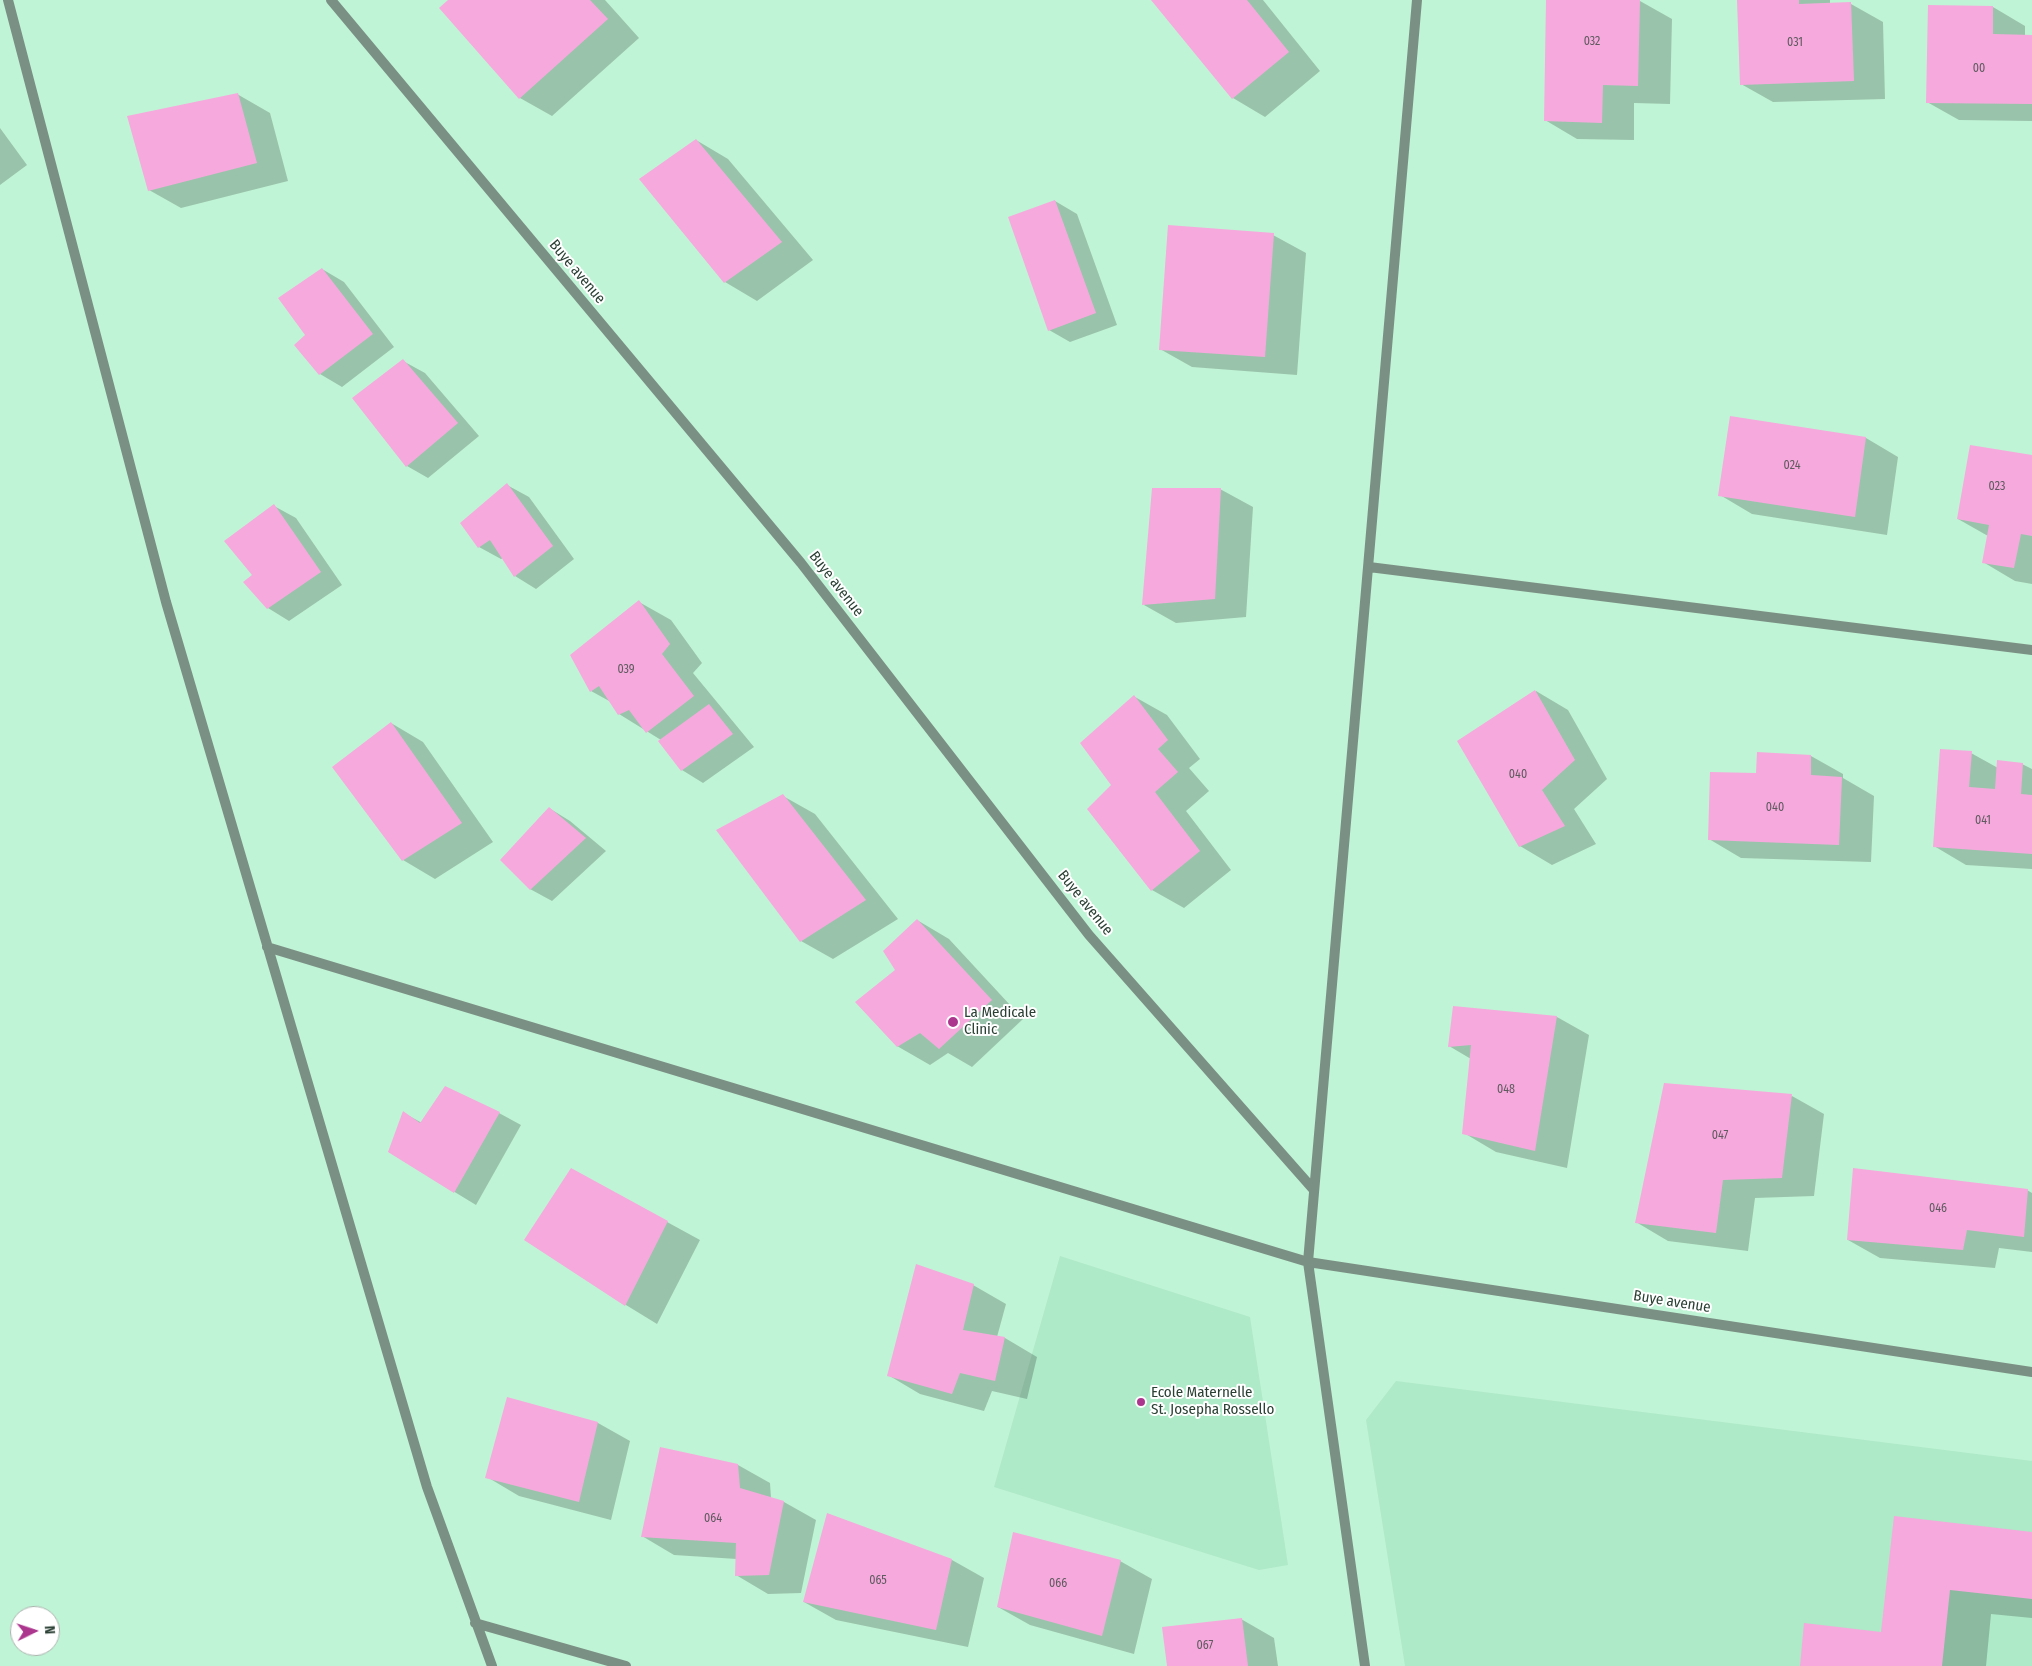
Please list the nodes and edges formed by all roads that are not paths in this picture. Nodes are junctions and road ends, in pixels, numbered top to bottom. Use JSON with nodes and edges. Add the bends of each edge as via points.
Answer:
{"nodes":[{"id":1,"x":8,"y":0,"type":"edge"},
{"id":2,"x":331,"y":0,"type":"edge"},
{"id":3,"x":1417,"y":0,"type":"edge"},
{"id":4,"x":1369,"y":567,"type":"junction"},
{"id":5,"x":2032,"y":650,"type":"edge"},
{"id":6,"x":267,"y":947,"type":"junction"},
{"id":7,"x":1313,"y":1189,"type":"junction"},
{"id":8,"x":1308,"y":1262,"type":"junction"},
{"id":9,"x":2032,"y":1372,"type":"edge"},
{"id":10,"x":476,"y":1623,"type":"junction"},
{"id":11,"x":492,"y":1666,"type":"edge"},
{"id":12,"x":626,"y":1666,"type":"edge"},
{"id":13,"x":1365,"y":1666,"type":"edge"}],
"edges":[{"from":1,"to":6,"type":"street","via":[[166,602]]},
{"from":2,"to":7,"type":"street","name":"Buye avenue","via":[[801,563],[1089,935]]},
{"from":3,"to":4,"type":"street"},
{"from":4,"to":5,"type":"street"},
{"from":4,"to":7,"type":"street"},
{"from":6,"to":8,"type":"street","name":"Buye avenue"},
{"from":6,"to":10,"type":"street","via":[[426,1487]]},
{"from":7,"to":8,"type":"street"},
{"from":8,"to":9,"type":"street","name":"Buye avenue"},
{"from":8,"to":13,"type":"street"},
{"from":10,"to":11,"type":"street"},
{"from":10,"to":12,"type":"street"}]}
